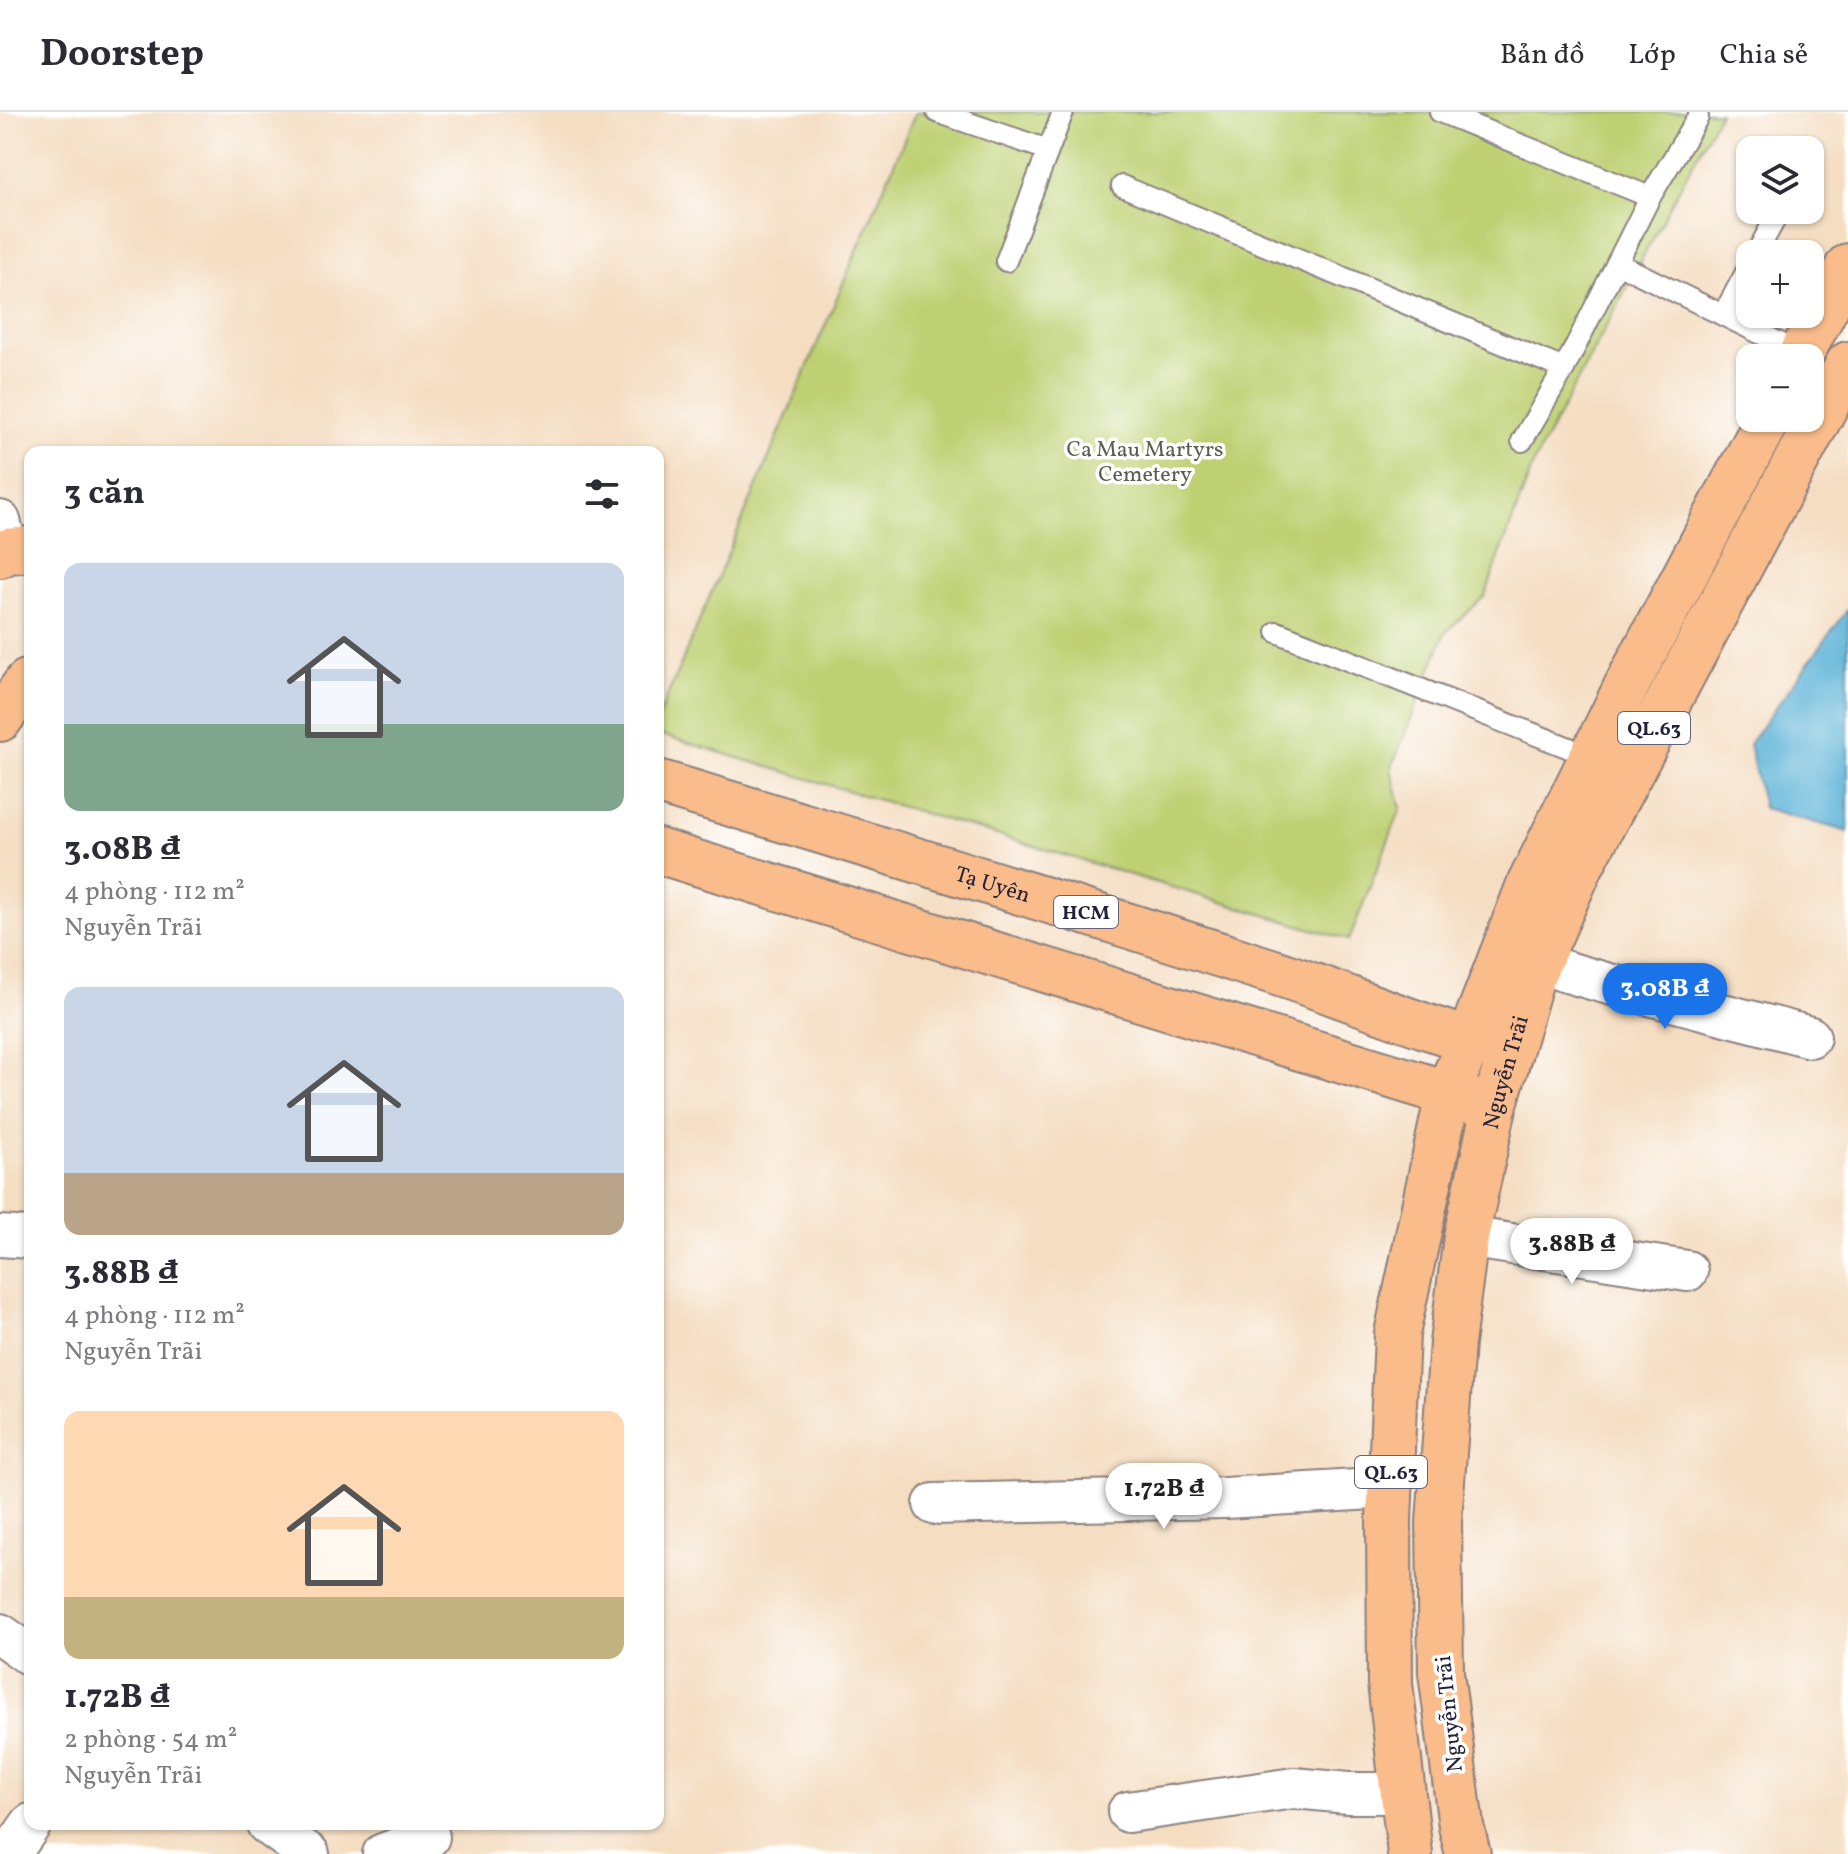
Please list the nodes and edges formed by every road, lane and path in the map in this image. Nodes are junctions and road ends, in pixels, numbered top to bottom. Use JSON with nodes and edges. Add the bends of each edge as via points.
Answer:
{"nodes":[{"id":1,"x":937,"y":112,"type":"edge"},
{"id":2,"x":1063,"y":112,"type":"edge"},
{"id":3,"x":1440,"y":112,"type":"edge"},
{"id":4,"x":1698,"y":117,"type":"dead end"},
{"id":5,"x":1048,"y":150,"type":"junction"},
{"id":6,"x":1122,"y":186,"type":"dead end"},
{"id":7,"x":1650,"y":197,"type":"junction"},
{"id":8,"x":1006,"y":261,"type":"dead end"},
{"id":9,"x":1617,"y":263,"type":"junction"},
{"id":10,"x":1848,"y":266,"type":"edge"},
{"id":11,"x":1736,"y":291,"type":"edge"},
{"id":12,"x":1723,"y":315,"type":"junction"},
{"id":13,"x":1777,"y":344,"type":"edge"},
{"id":14,"x":1806,"y":344,"type":"edge"},
{"id":15,"x":1848,"y":364,"type":"edge"},
{"id":16,"x":1564,"y":369,"type":"junction"},
{"id":17,"x":1761,"y":432,"type":"edge"},
{"id":18,"x":1522,"y":441,"type":"dead end"},
{"id":19,"x":1277,"y":632,"type":"dead end"},
{"id":20,"x":19,"y":681,"type":"edge"},
{"id":21,"x":0,"y":719,"type":"edge"},
{"id":22,"x":1610,"y":766,"type":"junction"},
{"id":23,"x":664,"y":784,"type":"edge"},
{"id":24,"x":664,"y":853,"type":"edge"},
{"id":25,"x":1538,"y":963,"type":"junction"},
{"id":26,"x":1810,"y":1037,"type":"dead end"},
{"id":27,"x":1469,"y":1041,"type":"junction"},
{"id":28,"x":1510,"y":1052,"type":"junction"},
{"id":29,"x":1448,"y":1094,"type":"junction"},
{"id":30,"x":1494,"y":1107,"type":"junction"},
{"id":31,"x":0,"y":1236,"type":"edge"},
{"id":32,"x":1466,"y":1237,"type":"junction"},
{"id":33,"x":24,"y":1238,"type":"edge"},
{"id":34,"x":1687,"y":1271,"type":"dead end"},
{"id":35,"x":1390,"y":1488,"type":"junction"},
{"id":36,"x":934,"y":1504,"type":"dead end"},
{"id":37,"x":0,"y":1634,"type":"edge"},
{"id":38,"x":24,"y":1651,"type":"edge"},
{"id":39,"x":1403,"y":1793,"type":"junction"},
{"id":40,"x":1128,"y":1812,"type":"dead end"},
{"id":41,"x":27,"y":1830,"type":"edge"},
{"id":42,"x":268,"y":1836,"type":"edge"},
{"id":43,"x":429,"y":1837,"type":"dead end"},
{"id":44,"x":10,"y":1854,"type":"edge"},
{"id":45,"x":309,"y":1854,"type":"edge"},
{"id":46,"x":383,"y":1854,"type":"edge"},
{"id":47,"x":1410,"y":1854,"type":"edge"},
{"id":48,"x":1468,"y":1854,"type":"edge"}],
"edges":[{"from":1,"to":5,"type":"lane"},
{"from":2,"to":5,"type":"lane"},
{"from":3,"to":7,"type":"lane"},
{"from":4,"to":7,"type":"lane"},
{"from":5,"to":8,"type":"lane"},
{"from":6,"to":16,"type":"lane"},
{"from":7,"to":9,"type":"lane"},
{"from":9,"to":12,"type":"lane"},
{"from":9,"to":16,"type":"lane"},
{"from":10,"to":14,"type":"highway"},
{"from":11,"to":12,"type":"lane"},
{"from":12,"to":13,"type":"lane"},
{"from":15,"to":22,"type":"highway","name":"Nguyễn Trãi","number":"QL.63"},
{"from":16,"to":18,"type":"lane"},
{"from":17,"to":22,"type":"highway","name":"Nguyễn Trãi","number":"QL.63","via":[[1628,683]]},
{"from":19,"to":22,"type":"lane"},
{"from":20,"to":21,"type":"highway"},
{"from":22,"to":25,"type":"highway","name":"Nguyễn Trãi","number":"QL.63","via":[[1581,866]]},
{"from":22,"to":27,"type":"highway","name":"Nguyễn Trãi","number":"QL.63","via":[[1529,885]]},
{"from":23,"to":27,"type":"highway","name":"Tạ Uyên","number":"HCM","via":[[1321,987]]},
{"from":24,"to":29,"type":"highway"},
{"from":25,"to":26,"type":"street"},
{"from":25,"to":28,"type":"highway","name":"Nguyễn Trãi","number":"QL.63"},
{"from":27,"to":28,"type":"highway","name":"Tạ Uyên","number":"HCM"},
{"from":27,"to":29,"type":"highway","name":"Nguyễn Trãi","number":"QL.63"},
{"from":28,"to":30,"type":"highway","name":"Nguyễn Trãi","number":"QL.63"},
{"from":29,"to":30,"type":"highway"},
{"from":29,"to":35,"type":"highway","name":"Nguyễn Trãi","number":"QL.63","via":[[1397,1334]]},
{"from":30,"to":32,"type":"highway","name":"Nguyễn Trãi","number":"QL.63"},
{"from":31,"to":33,"type":"street"},
{"from":32,"to":34,"type":"street"},
{"from":32,"to":48,"type":"highway","name":"Nguyễn Trãi","number":"QL.63","via":[[1439,1522],[1441,1672]]},
{"from":35,"to":36,"type":"street","via":[[1225,1498]]},
{"from":35,"to":39,"type":"highway","name":"Nguyễn Trãi","number":"QL.63","via":[[1390,1683]]},
{"from":37,"to":38,"type":"street"},
{"from":39,"to":40,"type":"street","via":[[1294,1788]]},
{"from":39,"to":47,"type":"highway","name":"Nguyễn Trãi","number":"QL.63"},
{"from":41,"to":44,"type":"street"},
{"from":42,"to":45,"type":"street"},
{"from":43,"to":46,"type":"street"}]}
